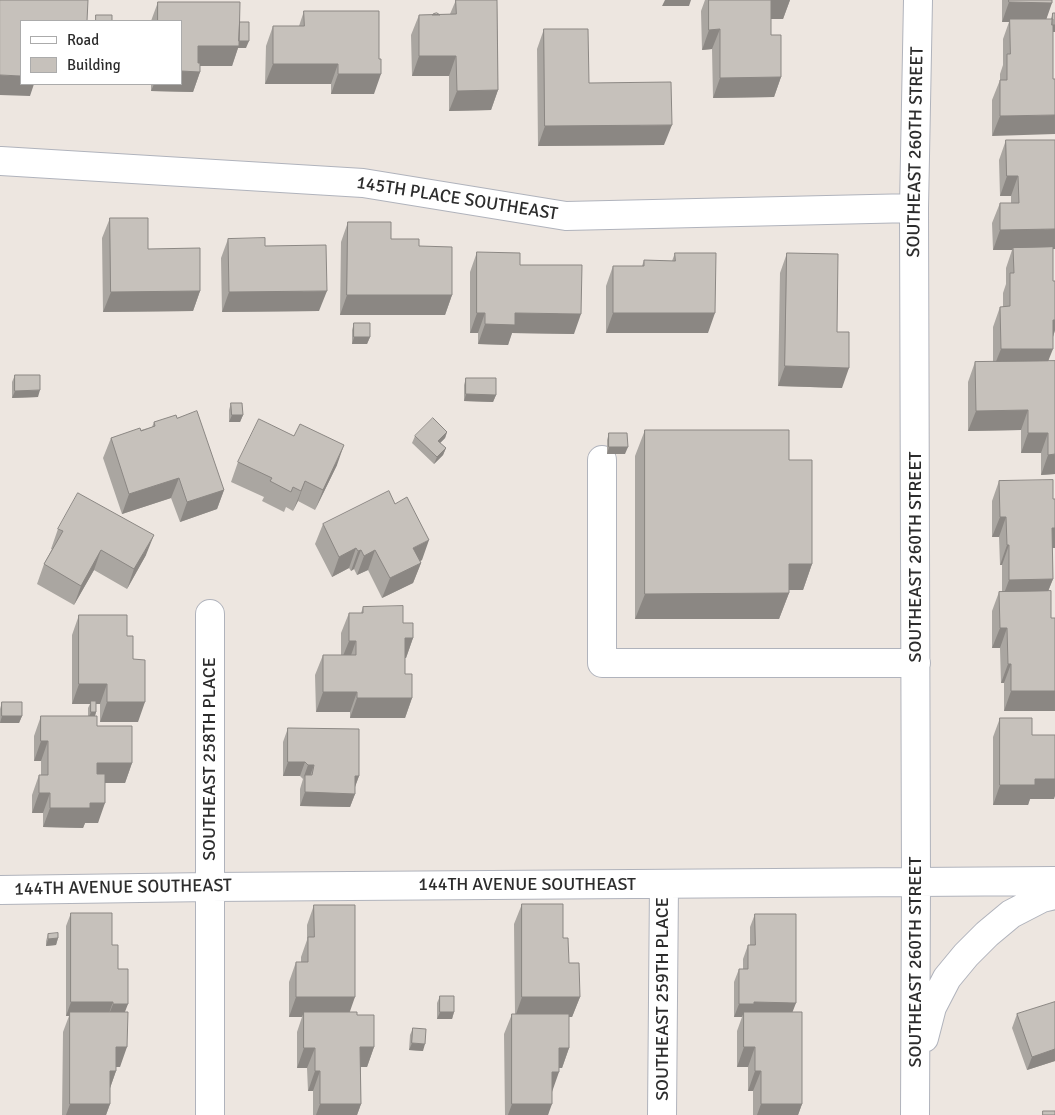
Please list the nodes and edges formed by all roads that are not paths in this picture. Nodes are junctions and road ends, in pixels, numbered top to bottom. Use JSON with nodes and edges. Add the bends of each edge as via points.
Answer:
{"nodes":[{"id":1,"x":918,"y":0,"type":"edge"},
{"id":2,"x":1,"y":161,"type":"edge"},
{"id":3,"x":914,"y":208,"type":"junction"},
{"id":4,"x":602,"y":460,"type":"dead end"},
{"id":5,"x":210,"y":614,"type":"dead end"},
{"id":6,"x":916,"y":663,"type":"junction"},
{"id":7,"x":1055,"y":881,"type":"edge"},
{"id":8,"x":916,"y":882,"type":"junction"},
{"id":9,"x":664,"y":884,"type":"junction"},
{"id":10,"x":210,"y":887,"type":"junction"},
{"id":11,"x":0,"y":890,"type":"edge"},
{"id":12,"x":1055,"y":895,"type":"edge"},
{"id":13,"x":915,"y":1071,"type":"junction"},
{"id":14,"x":210,"y":1115,"type":"edge"},
{"id":15,"x":662,"y":1115,"type":"edge"},
{"id":16,"x":915,"y":1115,"type":"edge"}],
"edges":[{"from":1,"to":3,"type":"street","name":"SOUTHEAST 260TH STREET"},
{"from":2,"to":3,"type":"street","name":"145TH PLACE SOUTHEAST","via":[[362,183],[566,216]]},
{"from":3,"to":6,"type":"street","name":"SOUTHEAST 260TH STREET"},
{"from":4,"to":6,"type":"street","via":[[602,663]]},
{"from":5,"to":10,"type":"street","name":"SOUTHEAST 258TH PLACE"},
{"from":6,"to":8,"type":"street","name":"SOUTHEAST 260TH STREET"},
{"from":7,"to":8,"type":"street","name":"144TH AVENUE SOUTHEAST"},
{"from":8,"to":9,"type":"street","name":"144TH AVENUE SOUTHEAST"},
{"from":8,"to":13,"type":"street","name":"SOUTHEAST 260TH STREET"},
{"from":9,"to":10,"type":"street","name":"144TH AVENUE SOUTHEAST"},
{"from":9,"to":15,"type":"street","name":"SOUTHEAST 259TH PLACE"},
{"from":10,"to":11,"type":"street","name":"144TH AVENUE SOUTHEAST"},
{"from":10,"to":14,"type":"street","name":"SOUTHEAST 258TH PLACE"},
{"from":12,"to":13,"type":"street","via":[[1042,898],[1012,914],[987,934],[946,978],[932,1007]]},
{"from":13,"to":16,"type":"street","name":"SOUTHEAST 260TH STREET"}]}
